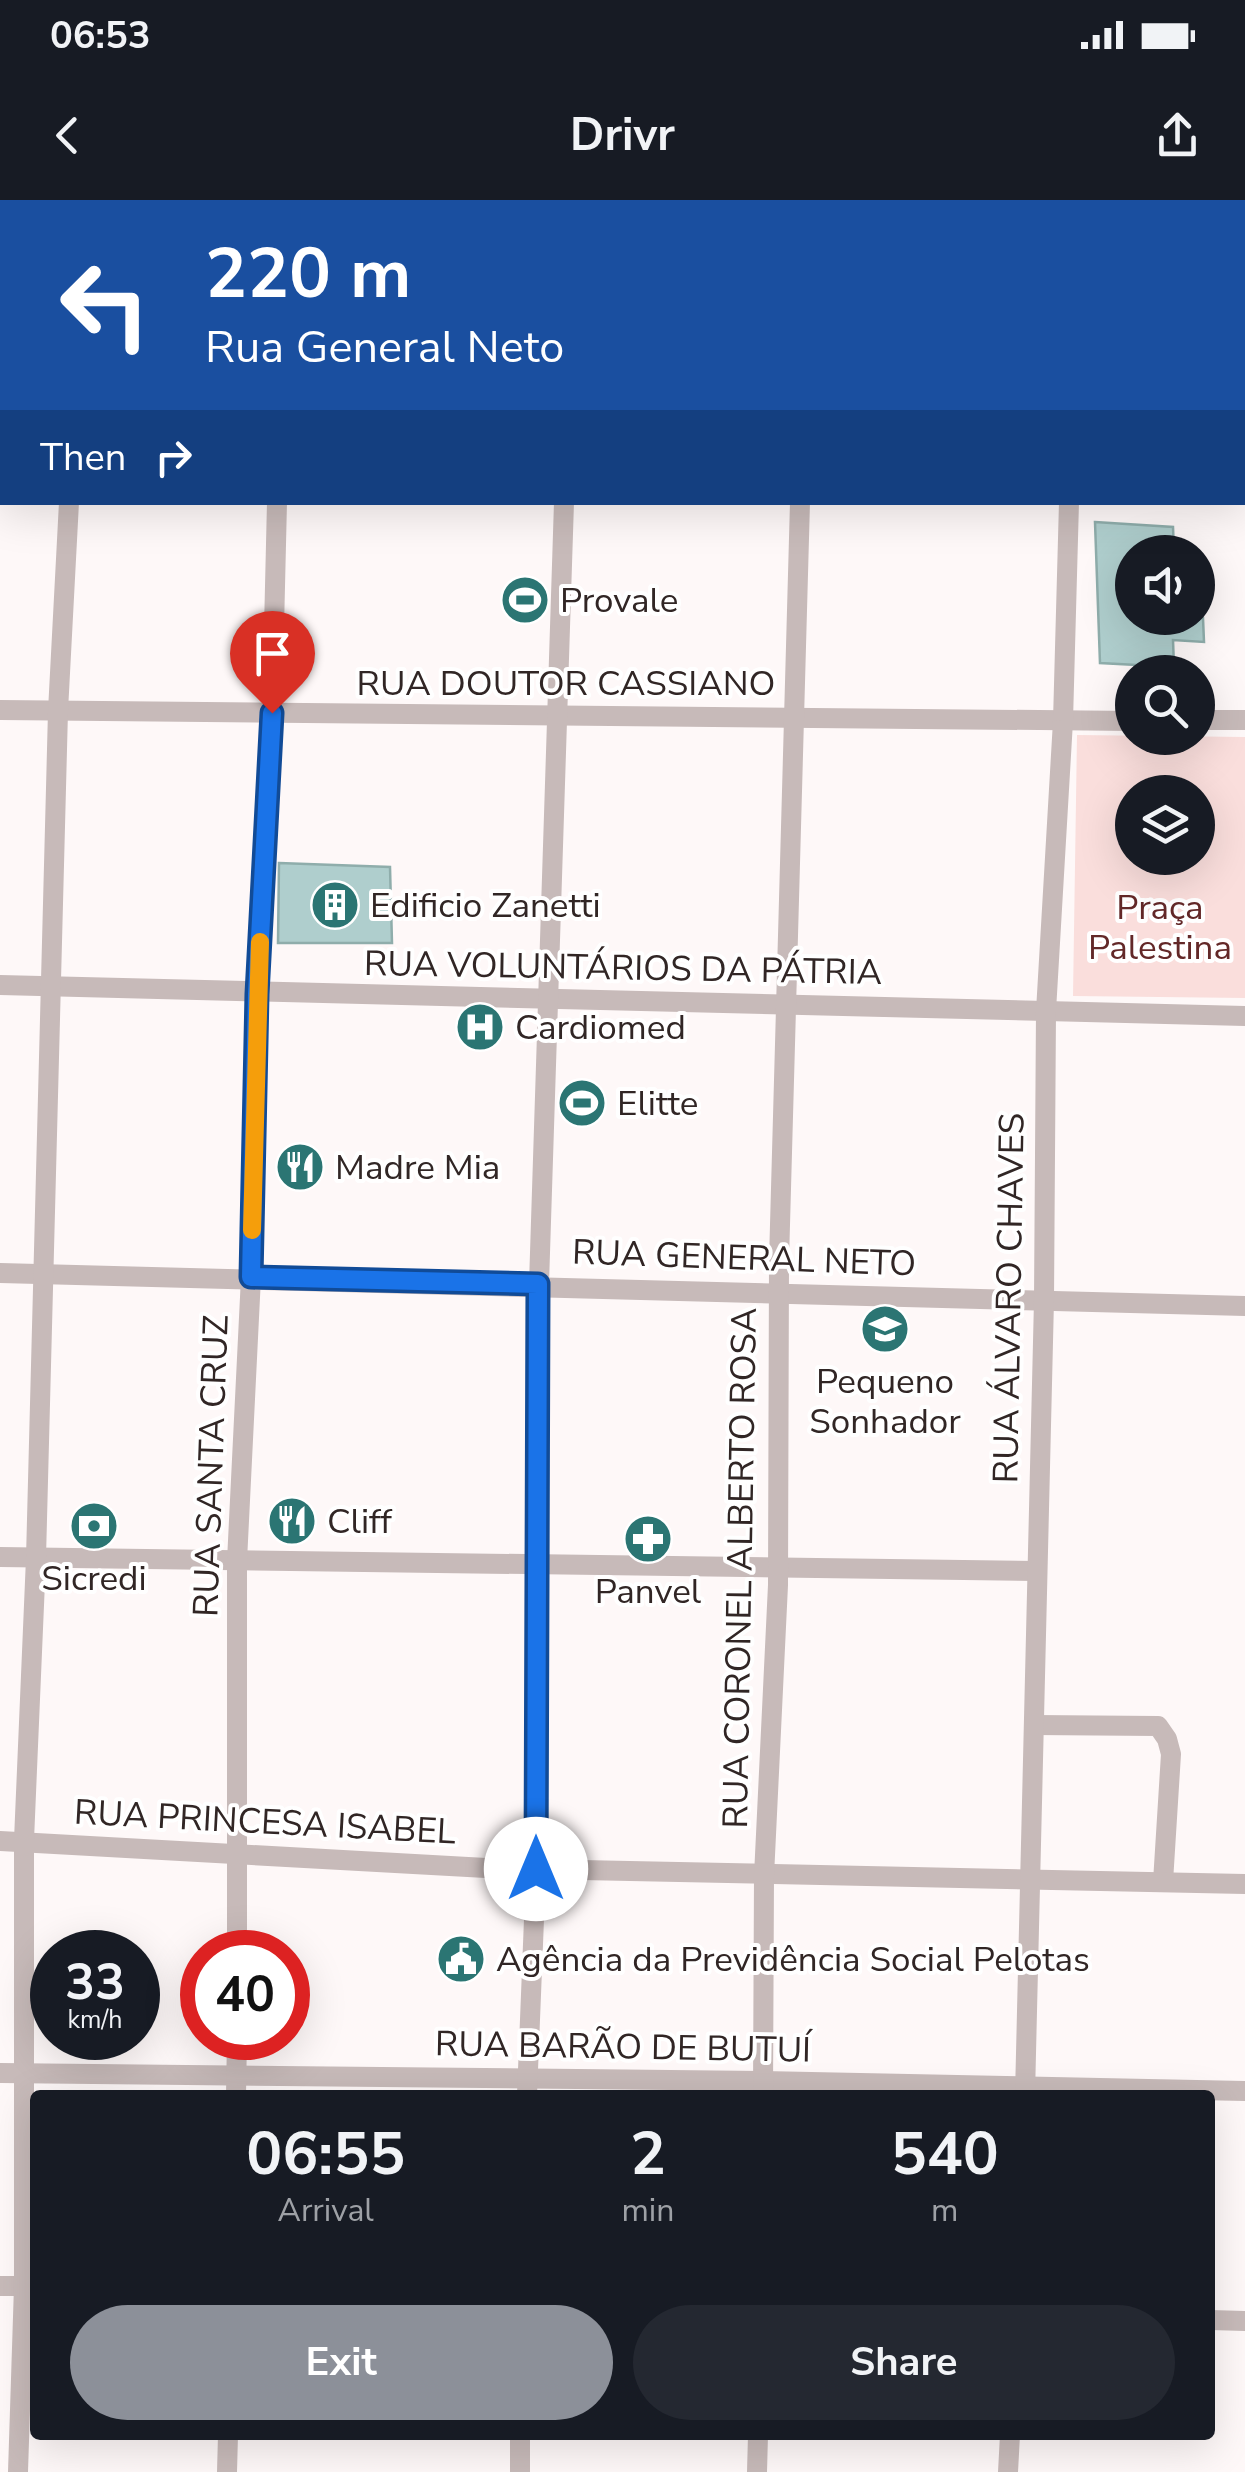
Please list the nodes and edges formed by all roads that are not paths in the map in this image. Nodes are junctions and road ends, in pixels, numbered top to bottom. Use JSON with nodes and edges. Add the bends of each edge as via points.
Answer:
{"nodes":[{"id":1,"x":70,"y":505,"type":"edge"},
{"id":2,"x":277,"y":505,"type":"edge"},
{"id":3,"x":564,"y":505,"type":"edge"},
{"id":4,"x":800,"y":505,"type":"edge"},
{"id":5,"x":1070,"y":505,"type":"edge"},
{"id":6,"x":0,"y":710,"type":"edge"},
{"id":7,"x":58,"y":711,"type":"junction"},
{"id":8,"x":272,"y":713,"type":"junction"},
{"id":9,"x":556,"y":716,"type":"junction"},
{"id":10,"x":792,"y":718,"type":"junction"},
{"id":11,"x":1115,"y":720,"type":"edge"},
{"id":12,"x":1215,"y":720,"type":"edge"},
{"id":13,"x":1245,"y":720,"type":"edge"},
{"id":14,"x":1063,"y":721,"type":"junction"},
{"id":15,"x":0,"y":985,"type":"edge"},
{"id":16,"x":52,"y":988,"type":"junction"},
{"id":17,"x":257,"y":994,"type":"junction"},
{"id":18,"x":550,"y":996,"type":"junction"},
{"id":19,"x":788,"y":1002,"type":"junction"},
{"id":20,"x":1046,"y":1011,"type":"junction"},
{"id":21,"x":1245,"y":1016,"type":"edge"},
{"id":22,"x":0,"y":1273,"type":"edge"},
{"id":23,"x":40,"y":1274,"type":"junction"},
{"id":24,"x":251,"y":1277,"type":"junction"},
{"id":25,"x":538,"y":1284,"type":"junction"},
{"id":26,"x":780,"y":1292,"type":"junction"},
{"id":27,"x":1044,"y":1300,"type":"junction"},
{"id":28,"x":1245,"y":1306,"type":"edge"},
{"id":29,"x":0,"y":1557,"type":"edge"},
{"id":30,"x":36,"y":1558,"type":"junction"},
{"id":31,"x":237,"y":1560,"type":"junction"},
{"id":32,"x":538,"y":1566,"type":"junction"},
{"id":33,"x":778,"y":1568,"type":"junction"},
{"id":34,"x":1036,"y":1571,"type":"junction"},
{"id":35,"x":1034,"y":1725,"type":"junction"},
{"id":36,"x":24,"y":1840,"type":"junction"},
{"id":37,"x":0,"y":1841,"type":"edge"},
{"id":38,"x":238,"y":1854,"type":"junction"},
{"id":39,"x":536,"y":1869,"type":"junction"},
{"id":40,"x":764,"y":1876,"type":"junction"},
{"id":41,"x":1031,"y":1880,"type":"junction"},
{"id":42,"x":1163,"y":1882,"type":"junction"},
{"id":43,"x":1245,"y":1884,"type":"edge"},
{"id":44,"x":237,"y":1930,"type":"edge"},
{"id":45,"x":0,"y":2073,"type":"edge"},
{"id":46,"x":22,"y":2073,"type":"junction"},
{"id":47,"x":236,"y":2084,"type":"edge"},
{"id":48,"x":528,"y":2087,"type":"edge"},
{"id":49,"x":763,"y":2088,"type":"edge"},
{"id":50,"x":894,"y":2090,"type":"edge"},
{"id":51,"x":1025,"y":2090,"type":"edge"},
{"id":52,"x":1215,"y":2091,"type":"edge"},
{"id":53,"x":1245,"y":2091,"type":"edge"},
{"id":54,"x":0,"y":2286,"type":"edge"},
{"id":55,"x":30,"y":2286,"type":"edge"},
{"id":56,"x":1215,"y":2320,"type":"edge"},
{"id":57,"x":1245,"y":2321,"type":"edge"},
{"id":58,"x":228,"y":2440,"type":"edge"},
{"id":59,"x":520,"y":2440,"type":"edge"},
{"id":60,"x":758,"y":2440,"type":"edge"},
{"id":61,"x":1010,"y":2440,"type":"edge"},
{"id":62,"x":18,"y":2472,"type":"edge"},
{"id":63,"x":227,"y":2472,"type":"edge"},
{"id":64,"x":520,"y":2472,"type":"edge"},
{"id":65,"x":757,"y":2472,"type":"edge"},
{"id":66,"x":1008,"y":2472,"type":"edge"}],
"edges":[{"from":1,"to":7,"type":"street"},
{"from":2,"to":8,"type":"street","name":"RUA SANTA CRUZ"},
{"from":3,"to":9,"type":"street"},
{"from":4,"to":10,"type":"street","name":"RUA CORONEL ALBERTO ROSA"},
{"from":5,"to":14,"type":"street","name":"RUA ÁLVARO CHAVES"},
{"from":6,"to":7,"type":"street","name":"RUA DOUTOR CASSIANO"},
{"from":7,"to":8,"type":"street","name":"RUA DOUTOR CASSIANO"},
{"from":7,"to":16,"type":"street"},
{"from":8,"to":9,"type":"street","name":"RUA DOUTOR CASSIANO"},
{"from":8,"to":17,"type":"street","name":"RUA SANTA CRUZ"},
{"from":9,"to":10,"type":"street","name":"RUA DOUTOR CASSIANO"},
{"from":9,"to":18,"type":"street"},
{"from":10,"to":14,"type":"street","name":"RUA DOUTOR CASSIANO"},
{"from":10,"to":19,"type":"street","name":"RUA CORONEL ALBERTO ROSA"},
{"from":11,"to":14,"type":"street","name":"RUA DOUTOR CASSIANO"},
{"from":12,"to":13,"type":"street"},
{"from":14,"to":20,"type":"street","name":"RUA ÁLVARO CHAVES"},
{"from":15,"to":16,"type":"street","name":"RUA VOLUNTÁRIOS DA PÁTRIA"},
{"from":16,"to":17,"type":"street","name":"RUA VOLUNTÁRIOS DA PÁTRIA"},
{"from":16,"to":23,"type":"street"},
{"from":17,"to":18,"type":"street","name":"RUA VOLUNTÁRIOS DA PÁTRIA"},
{"from":17,"to":24,"type":"street","name":"RUA SANTA CRUZ"},
{"from":18,"to":19,"type":"street","name":"RUA VOLUNTÁRIOS DA PÁTRIA"},
{"from":18,"to":25,"type":"street"},
{"from":19,"to":20,"type":"street","name":"RUA VOLUNTÁRIOS DA PÁTRIA"},
{"from":19,"to":26,"type":"street","name":"RUA CORONEL ALBERTO ROSA"},
{"from":20,"to":21,"type":"street","name":"RUA VOLUNTÁRIOS DA PÁTRIA"},
{"from":20,"to":27,"type":"street","name":"RUA ÁLVARO CHAVES"},
{"from":22,"to":23,"type":"street","name":"RUA GENERAL NETO"},
{"from":23,"to":24,"type":"street","name":"RUA GENERAL NETO"},
{"from":23,"to":30,"type":"street"},
{"from":24,"to":25,"type":"street","name":"RUA GENERAL NETO"},
{"from":24,"to":31,"type":"street","name":"RUA SANTA CRUZ"},
{"from":25,"to":26,"type":"street","name":"RUA GENERAL NETO"},
{"from":25,"to":32,"type":"street"},
{"from":26,"to":27,"type":"street","name":"RUA GENERAL NETO"},
{"from":26,"to":33,"type":"street","name":"RUA CORONEL ALBERTO ROSA"},
{"from":27,"to":28,"type":"street","name":"RUA GENERAL NETO"},
{"from":27,"to":34,"type":"street","name":"RUA ÁLVARO CHAVES"},
{"from":29,"to":30,"type":"street"},
{"from":30,"to":31,"type":"street"},
{"from":30,"to":36,"type":"street"},
{"from":31,"to":32,"type":"street"},
{"from":31,"to":38,"type":"street","name":"RUA SANTA CRUZ"},
{"from":32,"to":33,"type":"street"},
{"from":32,"to":39,"type":"street"},
{"from":33,"to":34,"type":"street"},
{"from":33,"to":40,"type":"street","name":"RUA CORONEL ALBERTO ROSA"},
{"from":34,"to":35,"type":"street","name":"RUA ÁLVARO CHAVES"},
{"from":35,"to":41,"type":"street","name":"RUA ÁLVARO CHAVES"},
{"from":35,"to":42,"type":"street","via":[[1158,1726],[1171,1754]]},
{"from":36,"to":37,"type":"street","name":"RUA PRINCESA ISABEL"},
{"from":36,"to":38,"type":"street","name":"RUA PRINCESA ISABEL"},
{"from":36,"to":46,"type":"street"},
{"from":38,"to":39,"type":"street","name":"RUA PRINCESA ISABEL"},
{"from":38,"to":44,"type":"street","name":"RUA SANTA CRUZ"},
{"from":39,"to":40,"type":"street","name":"RUA PRINCESA ISABEL"},
{"from":39,"to":48,"type":"street"},
{"from":40,"to":41,"type":"street","name":"RUA PRINCESA ISABEL"},
{"from":40,"to":49,"type":"street","name":"RUA CORONEL ALBERTO ROSA"},
{"from":41,"to":42,"type":"street","name":"RUA PRINCESA ISABEL"},
{"from":41,"to":51,"type":"street","name":"RUA ÁLVARO CHAVES"},
{"from":42,"to":43,"type":"street","name":"RUA PRINCESA ISABEL"},
{"from":45,"to":46,"type":"street","name":"RUA BARÃO DE BUTUÍ"},
{"from":46,"to":47,"type":"street","name":"RUA BARÃO DE BUTUÍ"},
{"from":46,"to":55,"type":"street"},
{"from":47,"to":48,"type":"street","name":"RUA BARÃO DE BUTUÍ"},
{"from":48,"to":49,"type":"street","name":"RUA BARÃO DE BUTUÍ"},
{"from":49,"to":50,"type":"street","name":"RUA BARÃO DE BUTUÍ"},
{"from":52,"to":53,"type":"street","name":"RUA BARÃO DE BUTUÍ"},
{"from":54,"to":55,"type":"street"},
{"from":55,"to":62,"type":"street"},
{"from":56,"to":57,"type":"street"},
{"from":58,"to":63,"type":"street"},
{"from":59,"to":64,"type":"street"},
{"from":60,"to":65,"type":"street"},
{"from":61,"to":66,"type":"street"}]}
